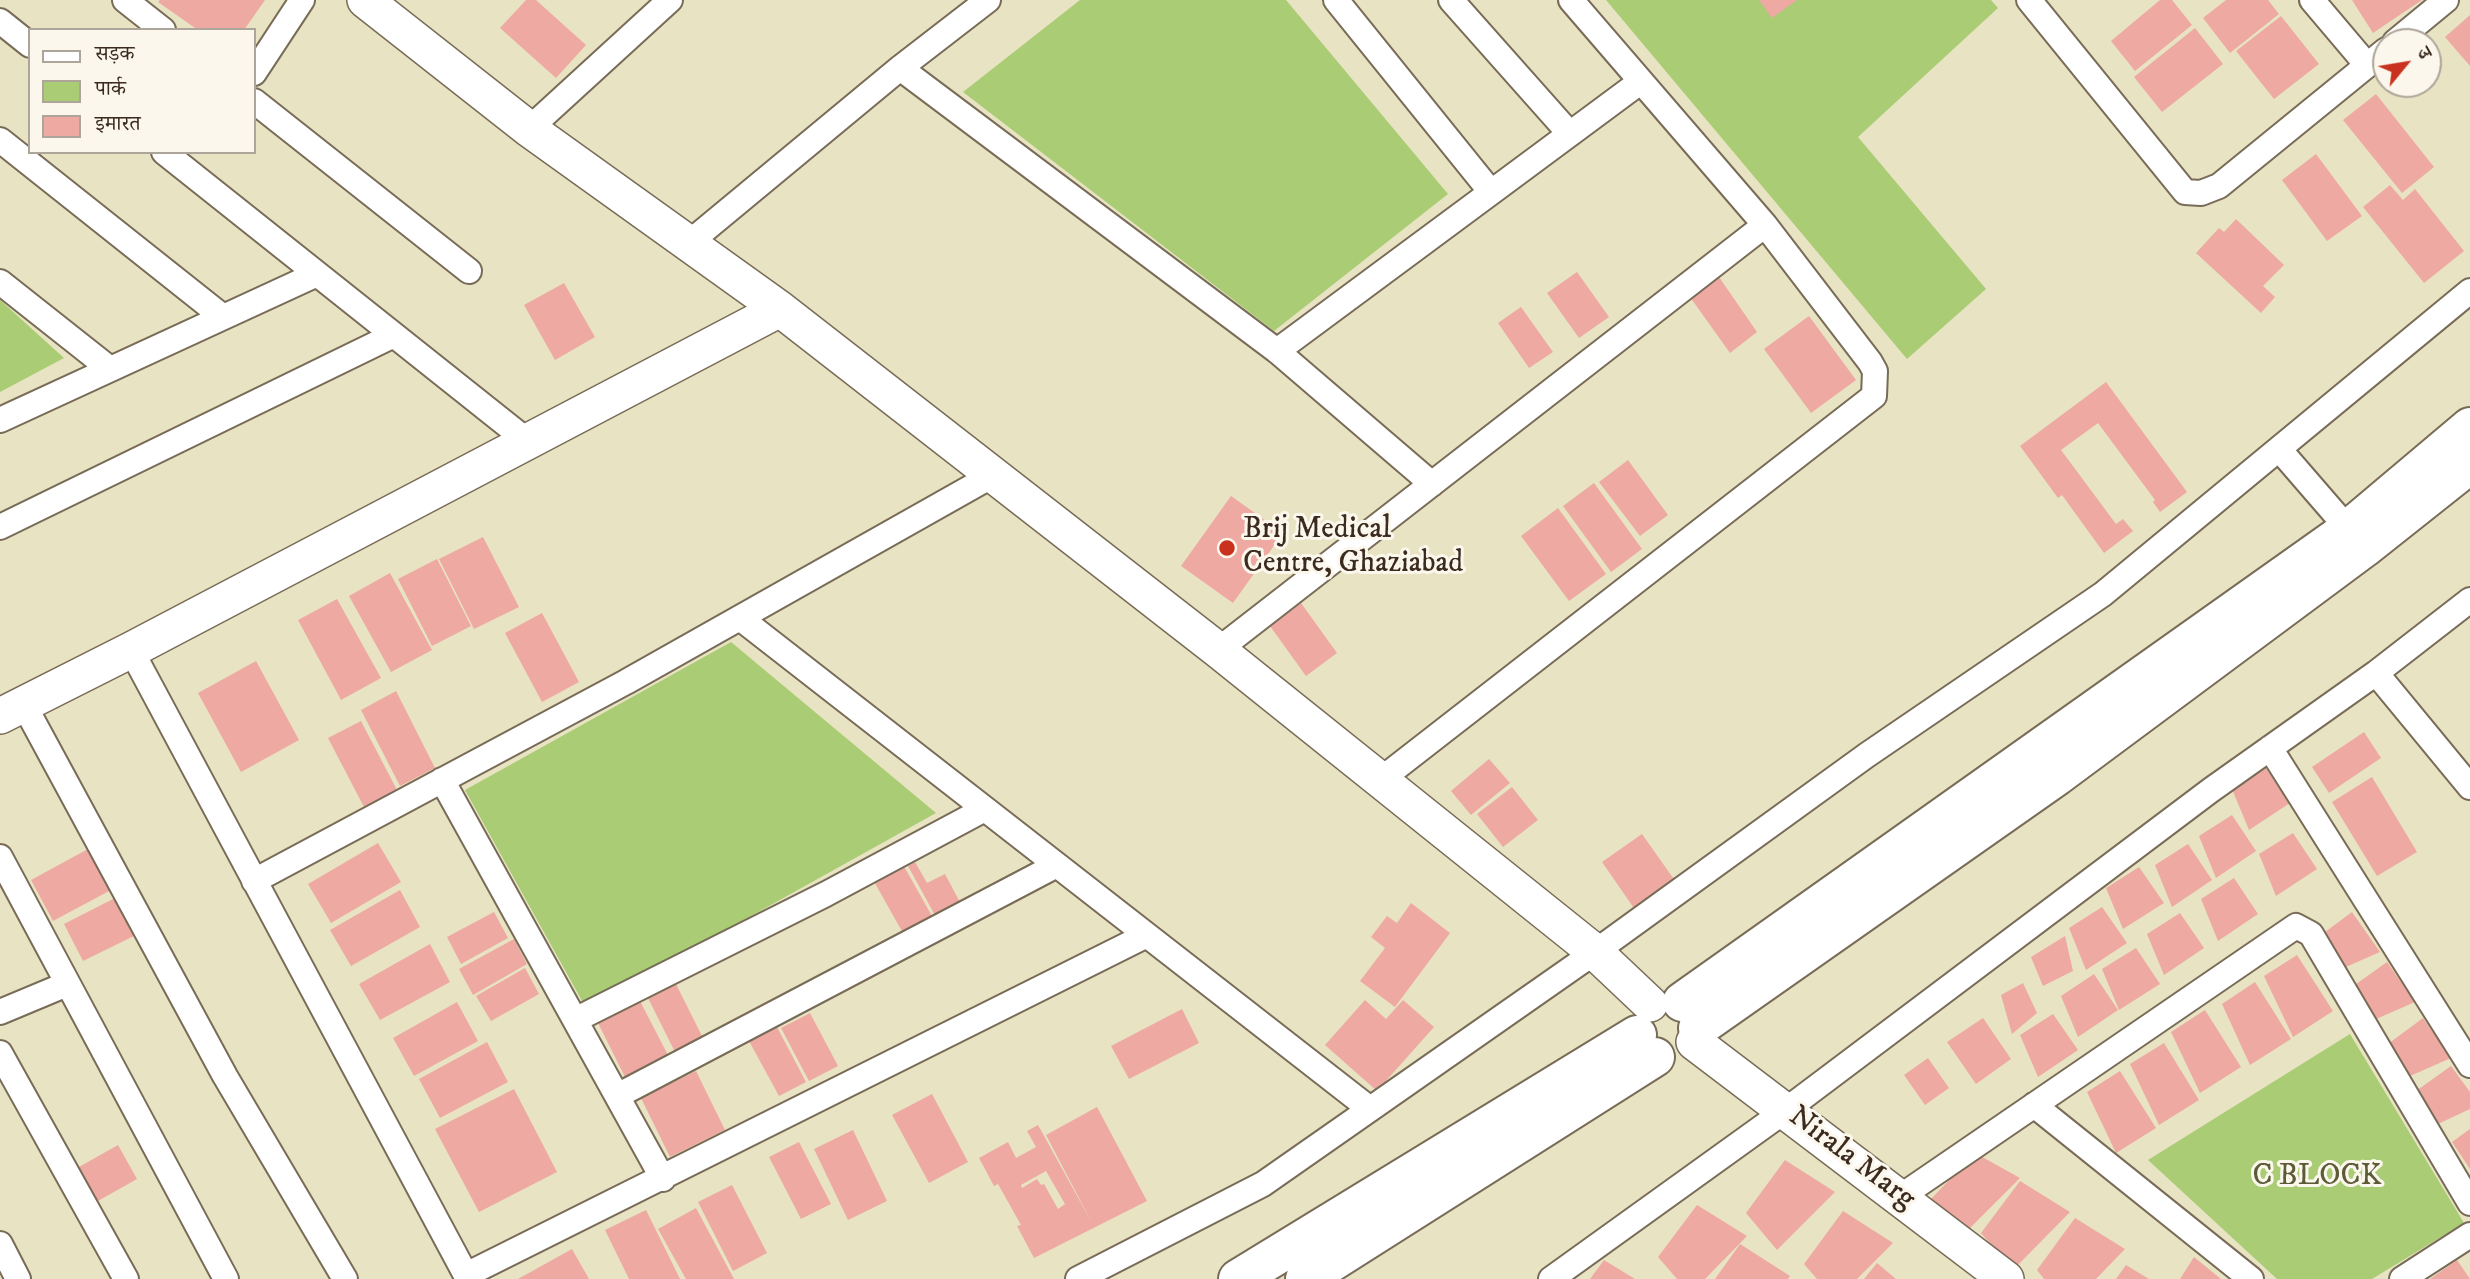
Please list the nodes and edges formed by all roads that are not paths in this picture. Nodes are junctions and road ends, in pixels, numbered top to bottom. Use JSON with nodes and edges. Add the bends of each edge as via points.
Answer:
{"nodes":[{"id":1,"x":125,"y":0,"type":"edge"},
{"id":2,"x":302,"y":0,"type":"edge"},
{"id":3,"x":365,"y":0,"type":"edge"},
{"id":4,"x":670,"y":0,"type":"edge"},
{"id":5,"x":988,"y":0,"type":"edge"},
{"id":6,"x":1335,"y":0,"type":"edge"},
{"id":7,"x":1451,"y":0,"type":"edge"},
{"id":8,"x":1571,"y":0,"type":"edge"},
{"id":9,"x":2029,"y":0,"type":"edge"},
{"id":10,"x":2312,"y":0,"type":"edge"},
{"id":11,"x":2446,"y":0,"type":"edge"},
{"id":12,"x":0,"y":21,"type":"edge"},
{"id":13,"x":160,"y":28,"type":"edge"},
{"id":14,"x":2412,"y":28,"type":"edge"},
{"id":15,"x":28,"y":43,"type":"edge"},
{"id":16,"x":2372,"y":53,"type":"edge"},
{"id":17,"x":2372,"y":60,"type":"edge"},
{"id":18,"x":900,"y":68,"type":"junction"},
{"id":19,"x":256,"y":70,"type":"edge"},
{"id":20,"x":1640,"y":82,"type":"junction"},
{"id":21,"x":256,"y":103,"type":"edge"},
{"id":22,"x":529,"y":129,"type":"junction"},
{"id":23,"x":1570,"y":134,"type":"junction"},
{"id":24,"x":0,"y":140,"type":"edge"},
{"id":25,"x":167,"y":154,"type":"edge"},
{"id":26,"x":1492,"y":192,"type":"junction"},
{"id":27,"x":1765,"y":225,"type":"junction"},
{"id":28,"x":690,"y":242,"type":"junction"},
{"id":29,"x":469,"y":271,"type":"dead end"},
{"id":30,"x":317,"y":274,"type":"junction"},
{"id":31,"x":0,"y":282,"type":"edge"},
{"id":32,"x":2470,"y":292,"type":"edge"},
{"id":33,"x":780,"y":309,"type":"junction"},
{"id":34,"x":223,"y":317,"type":"junction"},
{"id":35,"x":394,"y":335,"type":"junction"},
{"id":36,"x":1277,"y":351,"type":"junction"},
{"id":37,"x":110,"y":369,"type":"junction"},
{"id":38,"x":0,"y":420,"type":"edge"},
{"id":39,"x":2470,"y":427,"type":"edge"},
{"id":40,"x":526,"y":440,"type":"junction"},
{"id":41,"x":2279,"y":449,"type":"junction"},
{"id":42,"x":2470,"y":464,"type":"edge"},
{"id":43,"x":993,"y":475,"type":"junction"},
{"id":44,"x":1432,"y":484,"type":"junction"},
{"id":45,"x":0,"y":527,"type":"edge"},
{"id":46,"x":2357,"y":539,"type":"junction"},
{"id":47,"x":2470,"y":600,"type":"edge"},
{"id":48,"x":740,"y":618,"type":"junction"},
{"id":49,"x":131,"y":650,"type":"junction"},
{"id":50,"x":1217,"y":650,"type":"junction"},
{"id":51,"x":2376,"y":673,"type":"junction"},
{"id":52,"x":12,"y":709,"type":"edge"},
{"id":53,"x":2270,"y":748,"type":"junction"},
{"id":54,"x":442,"y":780,"type":"junction"},
{"id":55,"x":1379,"y":781,"type":"junction"},
{"id":56,"x":2470,"y":787,"type":"edge"},
{"id":57,"x":983,"y":810,"type":"junction"},
{"id":58,"x":0,"y":857,"type":"edge"},
{"id":59,"x":1055,"y":866,"type":"junction"},
{"id":60,"x":254,"y":881,"type":"junction"},
{"id":61,"x":1145,"y":936,"type":"junction"},
{"id":62,"x":1595,"y":951,"type":"junction"},
{"id":63,"x":66,"y":984,"type":"junction"},
{"id":64,"x":0,"y":1012,"type":"edge"},
{"id":65,"x":575,"y":1020,"type":"junction"},
{"id":66,"x":1669,"y":1028,"type":"junction"},
{"id":67,"x":0,"y":1053,"type":"edge"},
{"id":68,"x":2470,"y":1065,"type":"edge"},
{"id":69,"x":617,"y":1096,"type":"junction"},
{"id":70,"x":2034,"y":1105,"type":"junction"},
{"id":71,"x":1370,"y":1109,"type":"junction"},
{"id":72,"x":1786,"y":1110,"type":"junction"},
{"id":73,"x":663,"y":1179,"type":"junction"},
{"id":74,"x":1900,"y":1197,"type":"junction"},
{"id":75,"x":2470,"y":1203,"type":"edge"},
{"id":76,"x":2470,"y":1235,"type":"edge"},
{"id":77,"x":0,"y":1244,"type":"edge"},
{"id":78,"x":467,"y":1277,"type":"edge"},
{"id":79,"x":18,"y":1279,"type":"edge"},
{"id":80,"x":126,"y":1279,"type":"edge"},
{"id":81,"x":226,"y":1279,"type":"edge"},
{"id":82,"x":345,"y":1279,"type":"edge"},
{"id":83,"x":1078,"y":1279,"type":"edge"},
{"id":84,"x":1238,"y":1279,"type":"edge"},
{"id":85,"x":1305,"y":1279,"type":"edge"},
{"id":86,"x":1551,"y":1279,"type":"edge"},
{"id":87,"x":2006,"y":1279,"type":"edge"},
{"id":88,"x":2251,"y":1279,"type":"edge"},
{"id":89,"x":2402,"y":1279,"type":"edge"}],
"edges":[{"from":1,"to":13,"type":"street"},
{"from":2,"to":19,"type":"street"},
{"from":3,"to":22,"type":"street","name":"Nirala Marg"},
{"from":4,"to":22,"type":"street"},
{"from":5,"to":18,"type":"street"},
{"from":6,"to":26,"type":"street"},
{"from":7,"to":23,"type":"street"},
{"from":8,"to":20,"type":"street"},
{"from":9,"to":17,"type":"street","via":[[2185,192],[2201,193],[2219,186]]},
{"from":10,"to":16,"type":"street"},
{"from":11,"to":14,"type":"street"},
{"from":12,"to":15,"type":"street"},
{"from":18,"to":28,"type":"street"},
{"from":18,"to":36,"type":"street"},
{"from":20,"to":23,"type":"street"},
{"from":20,"to":27,"type":"street"},
{"from":21,"to":29,"type":"street"},
{"from":22,"to":28,"type":"street","name":"Nirala Marg"},
{"from":23,"to":26,"type":"street"},
{"from":24,"to":34,"type":"street"},
{"from":25,"to":30,"type":"street"},
{"from":26,"to":36,"type":"street"},
{"from":27,"to":44,"type":"street"},
{"from":27,"to":55,"type":"street","via":[[1870,362],[1875,370],[1874,396]]},
{"from":28,"to":33,"type":"street","name":"Nirala Marg"},
{"from":30,"to":34,"type":"street"},
{"from":30,"to":35,"type":"street"},
{"from":31,"to":37,"type":"street"},
{"from":32,"to":41,"type":"street"},
{"from":33,"to":40,"type":"street"},
{"from":33,"to":43,"type":"street","name":"Nirala Marg"},
{"from":34,"to":37,"type":"street"},
{"from":35,"to":40,"type":"street"},
{"from":35,"to":45,"type":"street"},
{"from":36,"to":44,"type":"street"},
{"from":37,"to":38,"type":"street"},
{"from":39,"to":46,"type":"highway"},
{"from":40,"to":49,"type":"street"},
{"from":41,"to":46,"type":"street"},
{"from":41,"to":62,"type":"street","via":[[2103,594],[1867,755]]},
{"from":42,"to":46,"type":"highway"},
{"from":43,"to":48,"type":"street"},
{"from":43,"to":50,"type":"street","name":"Nirala Marg"},
{"from":44,"to":50,"type":"street"},
{"from":46,"to":66,"type":"highway","via":[[2057,776]]},
{"from":47,"to":51,"type":"street"},
{"from":48,"to":54,"type":"street"},
{"from":48,"to":57,"type":"street"},
{"from":49,"to":52,"type":"street"},
{"from":49,"to":60,"type":"street"},
{"from":50,"to":55,"type":"street","name":"Nirala Marg"},
{"from":51,"to":53,"type":"street"},
{"from":51,"to":56,"type":"street"},
{"from":52,"to":82,"type":"street"},
{"from":53,"to":68,"type":"street"},
{"from":53,"to":72,"type":"street"},
{"from":54,"to":60,"type":"street"},
{"from":54,"to":65,"type":"street"},
{"from":55,"to":62,"type":"street","name":"Nirala Marg"},
{"from":57,"to":59,"type":"street"},
{"from":57,"to":65,"type":"street"},
{"from":58,"to":63,"type":"street"},
{"from":59,"to":61,"type":"street"},
{"from":59,"to":69,"type":"street"},
{"from":60,"to":78,"type":"street"},
{"from":61,"to":71,"type":"street"},
{"from":61,"to":73,"type":"street"},
{"from":62,"to":66,"type":"street","name":"Nirala Marg"},
{"from":62,"to":71,"type":"street"},
{"from":63,"to":64,"type":"street"},
{"from":63,"to":81,"type":"street"},
{"from":65,"to":69,"type":"street"},
{"from":66,"to":72,"type":"street","name":"Nirala Marg"},
{"from":66,"to":84,"type":"highway"},
{"from":66,"to":85,"type":"highway"},
{"from":67,"to":80,"type":"street"},
{"from":69,"to":73,"type":"street"},
{"from":70,"to":74,"type":"street"},
{"from":70,"to":75,"type":"street","via":[[2296,926],[2312,934]]},
{"from":70,"to":88,"type":"street"},
{"from":71,"to":83,"type":"street","via":[[1263,1184]]},
{"from":72,"to":74,"type":"street","name":"Nirala Marg"},
{"from":72,"to":86,"type":"street"},
{"from":73,"to":78,"type":"street"},
{"from":74,"to":87,"type":"street","name":"Nirala Marg"},
{"from":76,"to":89,"type":"street"},
{"from":77,"to":79,"type":"street"}]}
